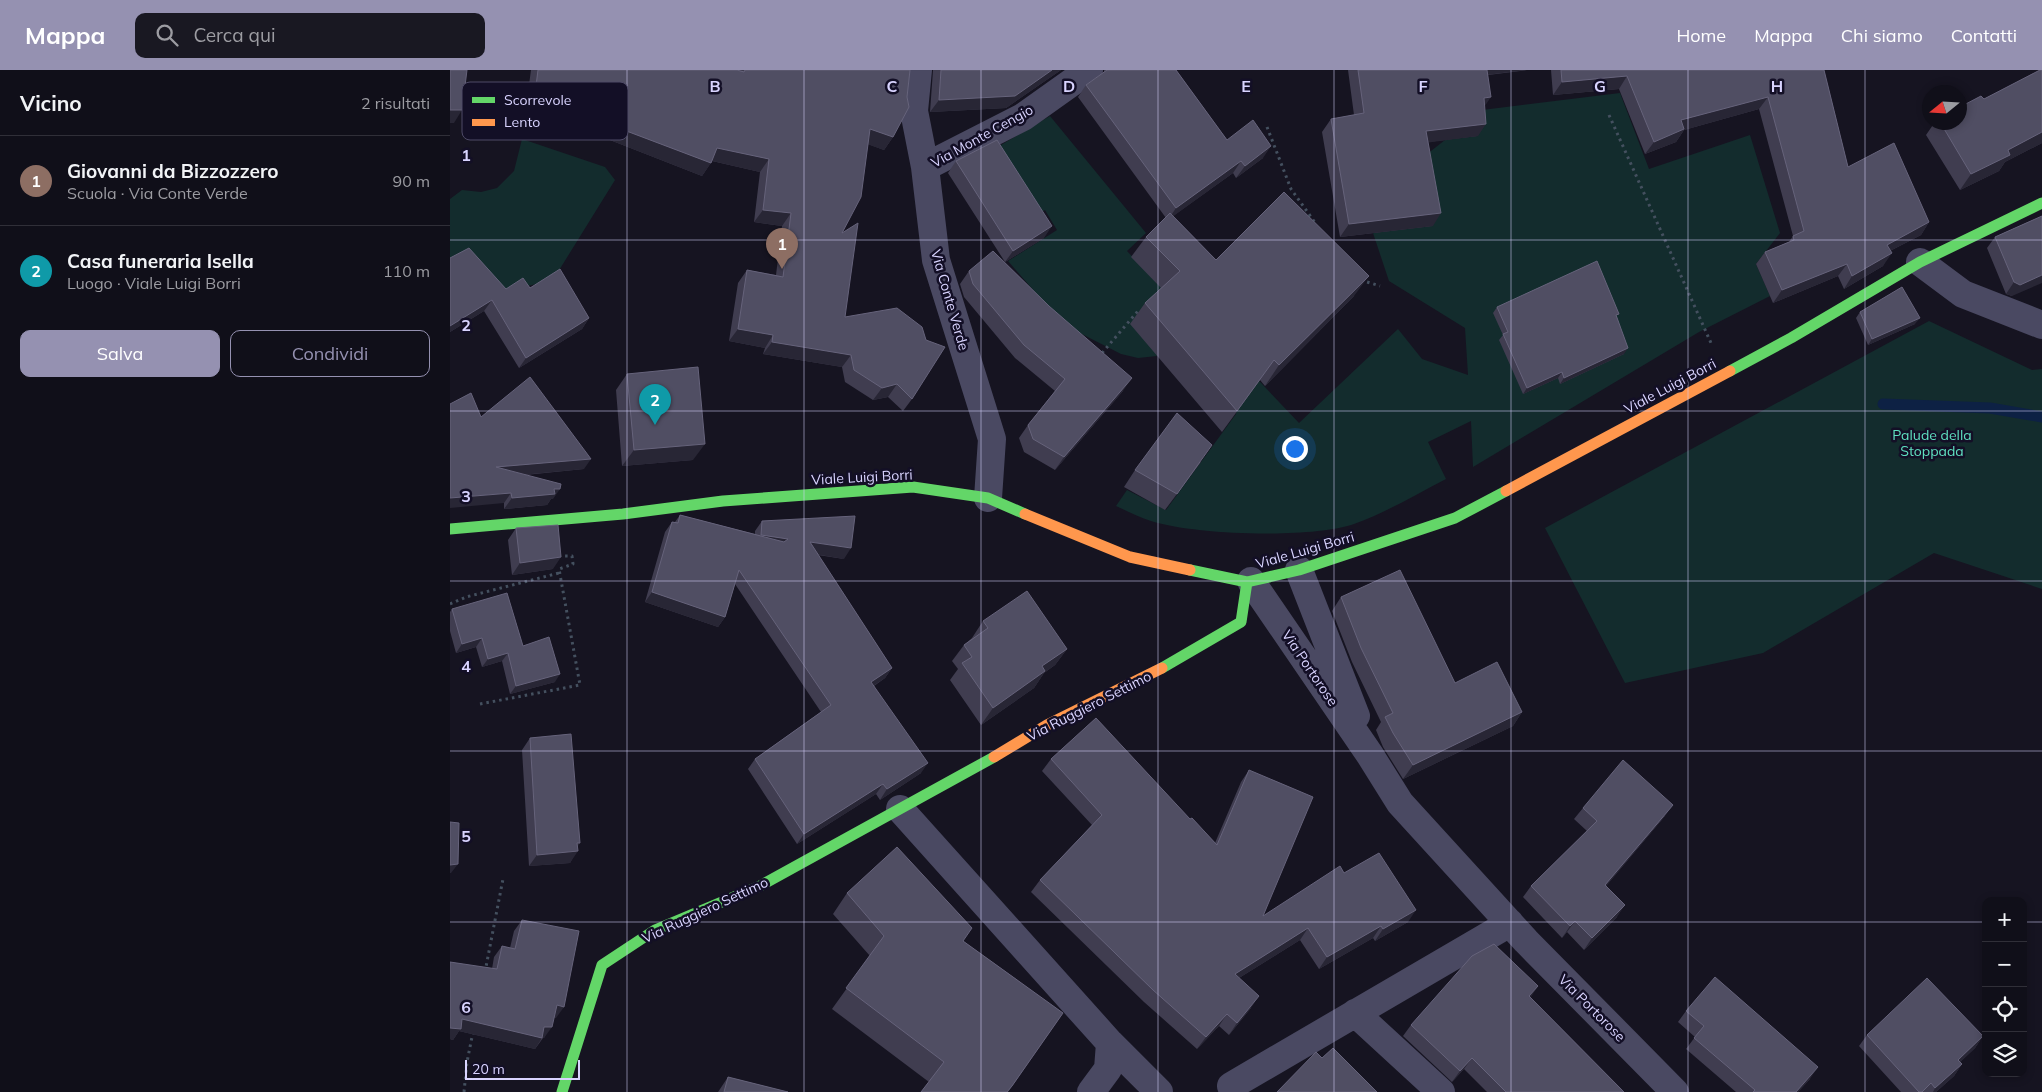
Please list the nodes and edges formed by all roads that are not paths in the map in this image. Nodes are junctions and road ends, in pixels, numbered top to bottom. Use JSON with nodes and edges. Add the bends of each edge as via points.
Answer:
{"nodes":[{"id":1,"x":918,"y":70,"type":"edge"},
{"id":2,"x":1089,"y":70,"type":"edge"},
{"id":3,"x":925,"y":167,"type":"junction"},
{"id":4,"x":2042,"y":203,"type":"edge"},
{"id":5,"x":1920,"y":262,"type":"junction"},
{"id":6,"x":2042,"y":325,"type":"edge"},
{"id":7,"x":988,"y":498,"type":"junction"},
{"id":8,"x":450,"y":529,"type":"edge"},
{"id":9,"x":1299,"y":570,"type":"junction"},
{"id":10,"x":1249,"y":581,"type":"junction"},
{"id":11,"x":1370,"y":755,"type":"junction"},
{"id":12,"x":900,"y":809,"type":"junction"},
{"id":13,"x":1510,"y":923,"type":"junction"},
{"id":14,"x":1355,"y":1013,"type":"junction"},
{"id":15,"x":1110,"y":1043,"type":"junction"},
{"id":16,"x":1231,"y":1086,"type":"dead end"},
{"id":17,"x":562,"y":1092,"type":"edge"},
{"id":18,"x":1091,"y":1092,"type":"edge"},
{"id":19,"x":1159,"y":1092,"type":"edge"},
{"id":20,"x":1441,"y":1092,"type":"edge"},
{"id":21,"x":1674,"y":1092,"type":"edge"}],
"edges":[{"from":1,"to":3,"type":"street","name":"Via Conte Verde","via":[[914,111]]},
{"from":2,"to":3,"type":"street","name":"Via Monte Cengio","via":[[1023,117]]},
{"from":3,"to":7,"type":"street","name":"Via Conte Verde","via":[[936,260],[992,439]]},
{"from":4,"to":5,"type":"main road","name":"Viale Luigi Borri"},
{"from":5,"to":6,"type":"street","via":[[1963,294]]},
{"from":5,"to":9,"type":"main road","name":"Viale Luigi Borri","via":[[1791,338],[1455,518]]},
{"from":7,"to":8,"type":"main road","name":"Viale Luigi Borri","via":[[913,487],[723,501],[623,514]]},
{"from":7,"to":10,"type":"main road","name":"Viale Luigi Borri","via":[[1130,557]]},
{"from":9,"to":10,"type":"main road","name":"Viale Luigi Borri"},
{"from":9,"to":11,"type":"street","name":"Via Portorose"},
{"from":10,"to":11,"type":"street","name":"Via Portorose"},
{"from":10,"to":12,"type":"main road","name":"Via Ruggiero Settimo","via":[[1241,622],[1180,659],[1047,725]]},
{"from":11,"to":13,"type":"street","name":"Via Portorose","via":[[1400,803]]},
{"from":12,"to":15,"type":"street"},
{"from":12,"to":17,"type":"main road","name":"Via Ruggiero Settimo","via":[[760,886],[655,930],[602,965]]},
{"from":13,"to":14,"type":"street"},
{"from":13,"to":21,"type":"street","name":"Via Portorose"},
{"from":14,"to":16,"type":"street"},
{"from":14,"to":20,"type":"street"},
{"from":15,"to":18,"type":"street","via":[[1108,1069]]},
{"from":15,"to":19,"type":"street"}]}
